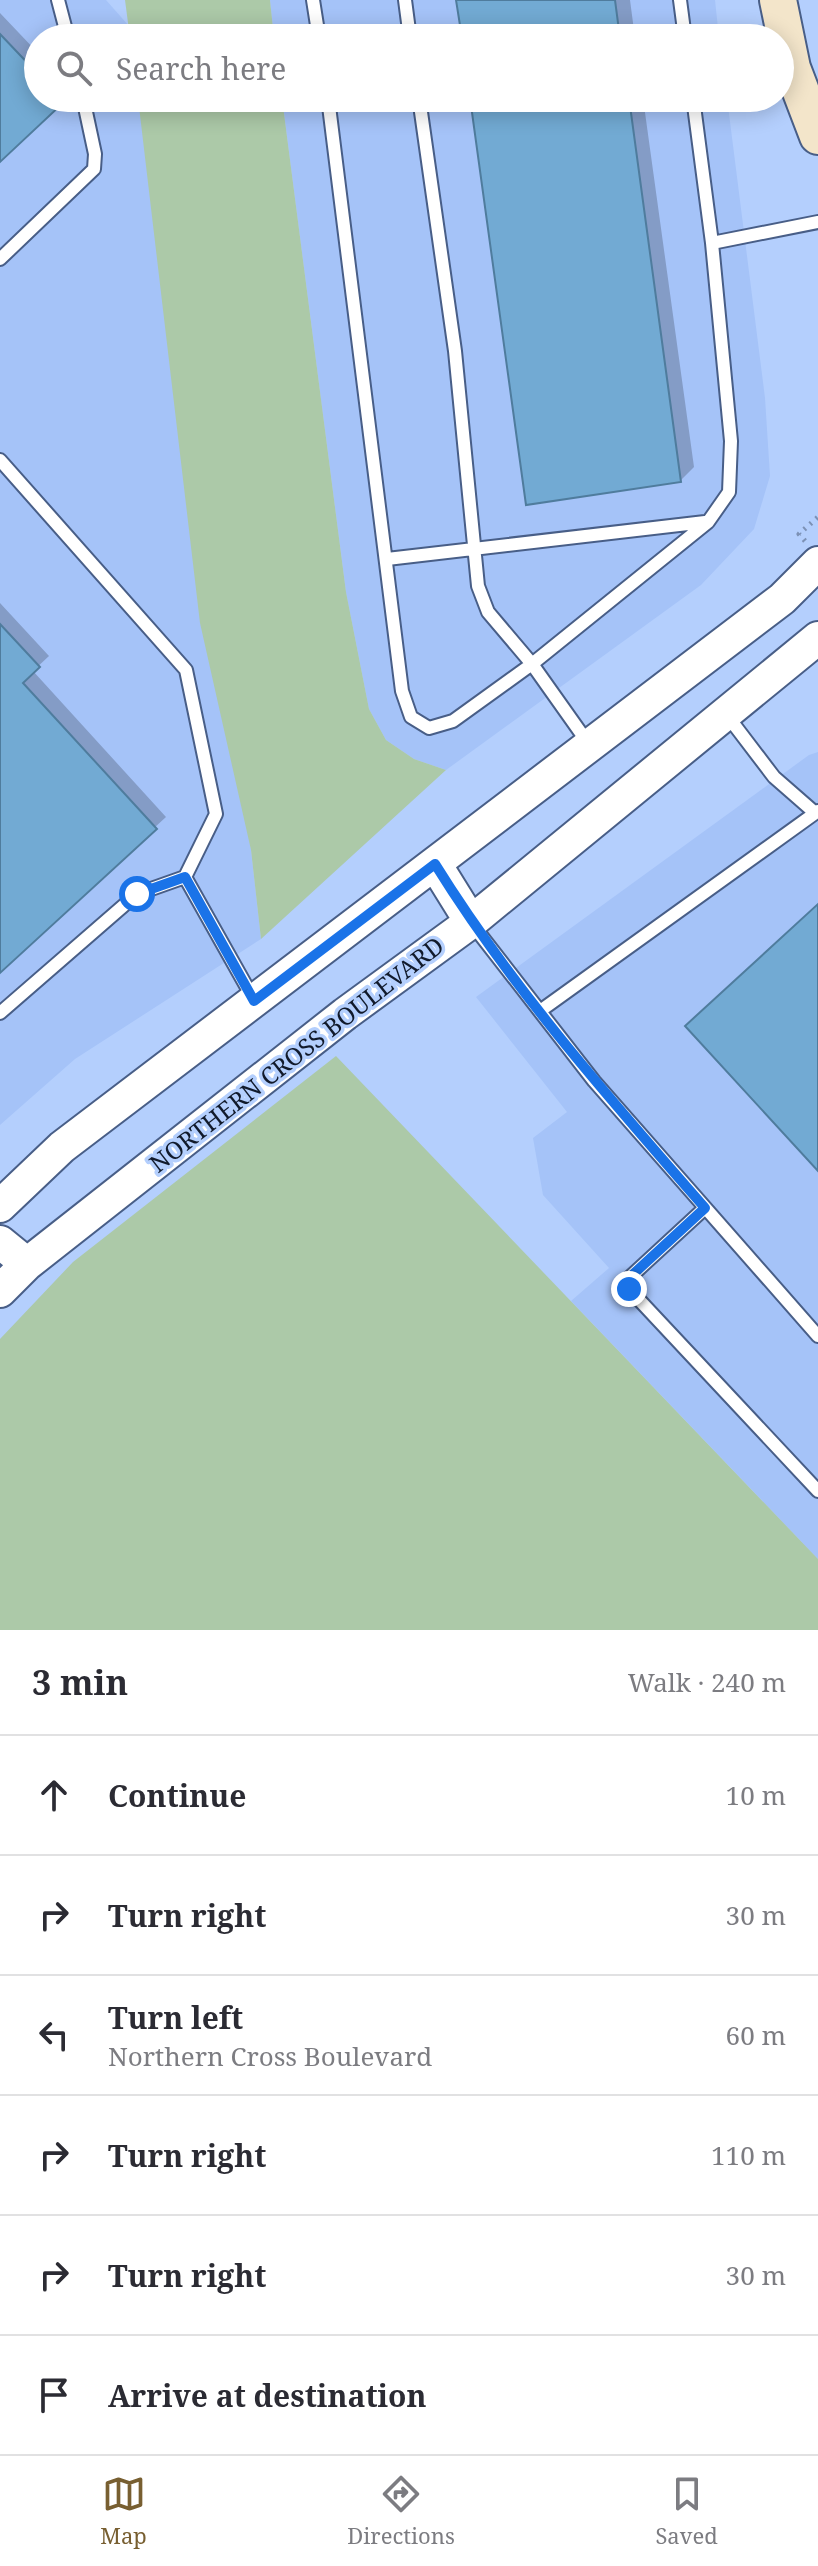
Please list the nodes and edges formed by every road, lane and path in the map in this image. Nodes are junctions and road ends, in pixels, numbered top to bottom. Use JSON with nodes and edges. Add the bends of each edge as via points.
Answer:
{"nodes":[{"id":1,"x":58,"y":0,"type":"edge"},
{"id":2,"x":313,"y":0,"type":"edge"},
{"id":3,"x":405,"y":0,"type":"edge"},
{"id":4,"x":680,"y":0,"type":"edge"},
{"id":5,"x":778,"y":0,"type":"edge"},
{"id":6,"x":64,"y":24,"type":"edge"},
{"id":7,"x":317,"y":24,"type":"edge"},
{"id":8,"x":408,"y":24,"type":"edge"},
{"id":9,"x":683,"y":24,"type":"edge"},
{"id":10,"x":783,"y":24,"type":"edge"},
{"id":11,"x":794,"y":73,"type":"edge"},
{"id":12,"x":86,"y":112,"type":"edge"},
{"id":13,"x":330,"y":112,"type":"edge"},
{"id":14,"x":421,"y":112,"type":"edge"},
{"id":15,"x":695,"y":112,"type":"edge"},
{"id":16,"x":818,"y":136,"type":"edge"},
{"id":17,"x":818,"y":222,"type":"edge"},
{"id":18,"x":712,"y":243,"type":"junction"},
{"id":19,"x":0,"y":259,"type":"edge"},
{"id":20,"x":0,"y":460,"type":"edge"},
{"id":21,"x":818,"y":517,"type":"edge"},
{"id":22,"x":708,"y":522,"type":"junction"},
{"id":23,"x":799,"y":534,"type":"dead end"},
{"id":24,"x":474,"y":548,"type":"junction"},
{"id":25,"x":387,"y":559,"type":"junction"},
{"id":26,"x":818,"y":563,"type":"edge"},
{"id":27,"x":818,"y":638,"type":"edge"},
{"id":28,"x":532,"y":664,"type":"junction"},
{"id":29,"x":725,"y":713,"type":"junction"},
{"id":30,"x":590,"y":746,"type":"junction"},
{"id":31,"x":816,"y":812,"type":"edge"},
{"id":32,"x":435,"y":864,"type":"junction"},
{"id":33,"x":185,"y":877,"type":"junction"},
{"id":34,"x":471,"y":922,"type":"junction"},
{"id":35,"x":254,"y":1001,"type":"junction"},
{"id":36,"x":540,"y":1011,"type":"junction"},
{"id":37,"x":0,"y":1013,"type":"edge"},
{"id":38,"x":0,"y":1206,"type":"edge"},
{"id":39,"x":705,"y":1208,"type":"junction"},
{"id":40,"x":0,"y":1242,"type":"edge"},
{"id":41,"x":27,"y":1264,"type":"junction"},
{"id":42,"x":0,"y":1291,"type":"edge"},
{"id":43,"x":818,"y":1336,"type":"edge"},
{"id":44,"x":818,"y":1491,"type":"edge"}],
"edges":[{"from":1,"to":6,"type":"lane"},
{"from":2,"to":7,"type":"lane"},
{"from":3,"to":8,"type":"lane"},
{"from":4,"to":9,"type":"lane"},
{"from":5,"to":10,"type":"main road"},
{"from":11,"to":16,"type":"main road"},
{"from":12,"to":19,"type":"lane","via":[[94,169]]},
{"from":13,"to":25,"type":"lane"},
{"from":14,"to":24,"type":"lane","via":[[455,351]]},
{"from":15,"to":18,"type":"lane"},
{"from":17,"to":18,"type":"lane"},
{"from":18,"to":22,"type":"lane","via":[[731,441],[729,492]]},
{"from":20,"to":33,"type":"lane","via":[[186,670],[216,814]]},
{"from":21,"to":23,"type":"path"},
{"from":22,"to":24,"type":"lane"},
{"from":22,"to":28,"type":"lane"},
{"from":24,"to":25,"type":"lane"},
{"from":24,"to":28,"type":"lane","via":[[478,586],[488,612]]},
{"from":25,"to":28,"type":"lane","via":[[402,691],[411,717],[429,728],[453,721]]},
{"from":26,"to":30,"type":"street","via":[[782,599]]},
{"from":27,"to":29,"type":"street","name":"NORTHERN CROSS BOULEVARD"},
{"from":28,"to":30,"type":"lane"},
{"from":29,"to":31,"type":"lane","via":[[774,777]]},
{"from":29,"to":34,"type":"street","name":"NORTHERN CROSS BOULEVARD"},
{"from":30,"to":32,"type":"street"},
{"from":31,"to":36,"type":"lane"},
{"from":32,"to":34,"type":"street"},
{"from":32,"to":35,"type":"street"},
{"from":33,"to":35,"type":"lane"},
{"from":33,"to":37,"type":"lane","via":[[137,894]]},
{"from":34,"to":36,"type":"lane"},
{"from":34,"to":41,"type":"street","name":"NORTHERN CROSS BOULEVARD","via":[[345,1014]]},
{"from":35,"to":38,"type":"street","via":[[62,1147]]},
{"from":36,"to":39,"type":"lane"},
{"from":39,"to":43,"type":"lane"},
{"from":39,"to":44,"type":"lane","via":[[629,1278],[629,1289]]},
{"from":40,"to":41,"type":"street"},
{"from":41,"to":42,"type":"street","name":"NORTHERN CROSS BOULEVARD"}]}
